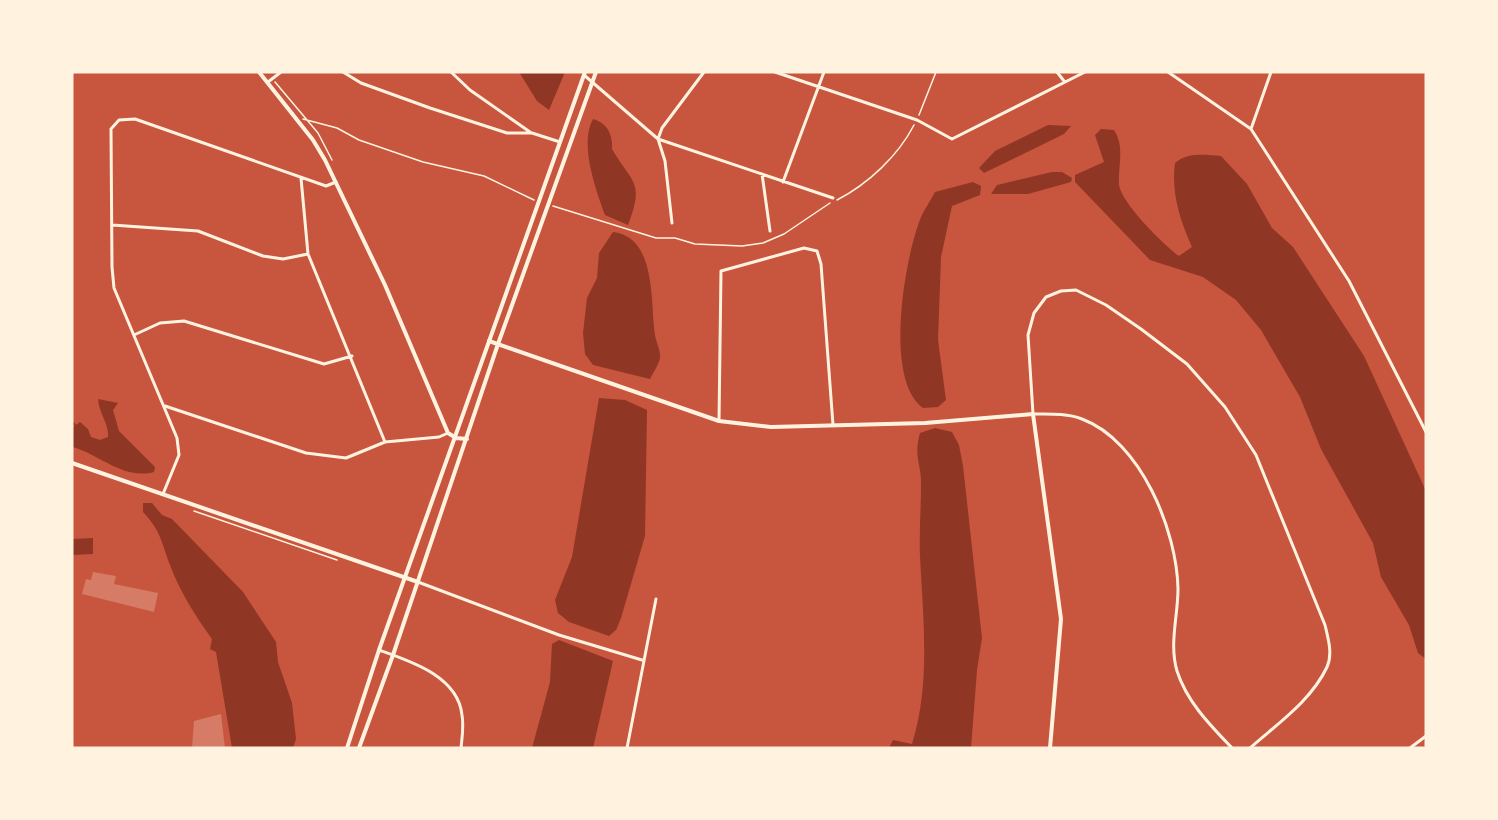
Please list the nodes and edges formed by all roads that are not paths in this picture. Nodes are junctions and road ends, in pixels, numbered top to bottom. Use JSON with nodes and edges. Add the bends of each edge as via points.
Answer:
{"nodes":[{"id":1,"x":259,"y":72,"type":"edge"},
{"id":2,"x":281,"y":72,"type":"edge"},
{"id":3,"x":343,"y":72,"type":"edge"},
{"id":4,"x":451,"y":72,"type":"edge"},
{"id":5,"x":596,"y":72,"type":"edge"},
{"id":6,"x":704,"y":72,"type":"edge"},
{"id":7,"x":775,"y":72,"type":"edge"},
{"id":8,"x":824,"y":72,"type":"edge"},
{"id":9,"x":1057,"y":72,"type":"edge"},
{"id":10,"x":1085,"y":72,"type":"edge"},
{"id":11,"x":1168,"y":72,"type":"edge"},
{"id":12,"x":1271,"y":72,"type":"edge"},
{"id":13,"x":585,"y":74,"type":"edge"},
{"id":14,"x":1064,"y":81,"type":"junction"},
{"id":15,"x":268,"y":82,"type":"junction"},
{"id":16,"x":593,"y":82,"type":"junction"},
{"id":17,"x":819,"y":86,"type":"junction"},
{"id":18,"x":1251,"y":129,"type":"junction"},
{"id":19,"x":532,"y":133,"type":"junction"},
{"id":20,"x":658,"y":138,"type":"junction"},
{"id":21,"x":561,"y":143,"type":"junction"},
{"id":22,"x":762,"y":174,"type":"junction"},
{"id":23,"x":301,"y":178,"type":"junction"},
{"id":24,"x":336,"y":182,"type":"junction"},
{"id":25,"x":783,"y":182,"type":"junction"},
{"id":26,"x":833,"y":198,"type":"dead end"},
{"id":27,"x":672,"y":223,"type":"dead end"},
{"id":28,"x":112,"y":225,"type":"junction"},
{"id":29,"x":770,"y":231,"type":"dead end"},
{"id":30,"x":309,"y":254,"type":"junction"},
{"id":31,"x":134,"y":335,"type":"junction"},
{"id":32,"x":489,"y":341,"type":"junction"},
{"id":33,"x":498,"y":344,"type":"junction"},
{"id":34,"x":352,"y":356,"type":"junction"},
{"id":35,"x":165,"y":405,"type":"junction"},
{"id":36,"x":1033,"y":414,"type":"junction"},
{"id":37,"x":719,"y":421,"type":"junction"},
{"id":38,"x":833,"y":425,"type":"junction"},
{"id":39,"x":1426,"y":432,"type":"edge"},
{"id":40,"x":448,"y":433,"type":"junction"},
{"id":41,"x":456,"y":438,"type":"junction"},
{"id":42,"x":467,"y":439,"type":"junction"},
{"id":43,"x":386,"y":442,"type":"junction"},
{"id":44,"x":72,"y":463,"type":"edge"},
{"id":45,"x":163,"y":494,"type":"junction"},
{"id":46,"x":407,"y":576,"type":"junction"},
{"id":47,"x":418,"y":582,"type":"junction"},
{"id":48,"x":656,"y":599,"type":"dead end"},
{"id":49,"x":379,"y":650,"type":"junction"},
{"id":50,"x":393,"y":655,"type":"junction"},
{"id":51,"x":642,"y":660,"type":"junction"},
{"id":52,"x":1426,"y":736,"type":"edge"},
{"id":53,"x":347,"y":748,"type":"edge"},
{"id":54,"x":359,"y":748,"type":"edge"},
{"id":55,"x":461,"y":748,"type":"edge"},
{"id":56,"x":627,"y":748,"type":"edge"},
{"id":57,"x":1050,"y":748,"type":"edge"},
{"id":58,"x":1232,"y":748,"type":"edge"},
{"id":59,"x":1250,"y":748,"type":"edge"},
{"id":60,"x":1410,"y":748,"type":"edge"}],
"edges":[{"from":1,"to":15,"type":"main road"},
{"from":2,"to":15,"type":"street"},
{"from":3,"to":19,"type":"street","via":[[361,83],[507,133]]},
{"from":4,"to":19,"type":"street"},
{"from":5,"to":16,"type":"main road"},
{"from":6,"to":20,"type":"street"},
{"from":7,"to":17,"type":"street"},
{"from":8,"to":17,"type":"street"},
{"from":9,"to":14,"type":"street"},
{"from":10,"to":14,"type":"street"},
{"from":11,"to":18,"type":"street"},
{"from":12,"to":18,"type":"street"},
{"from":13,"to":16,"type":"street"},
{"from":13,"to":21,"type":"main road"},
{"from":14,"to":17,"type":"street","via":[[952,139],[917,120]]},
{"from":15,"to":24,"type":"main road","via":[[313,140]]},
{"from":16,"to":20,"type":"street"},
{"from":16,"to":33,"type":"main road"},
{"from":17,"to":25,"type":"street"},
{"from":18,"to":39,"type":"street","via":[[1349,281]]},
{"from":19,"to":21,"type":"street"},
{"from":20,"to":22,"type":"street"},
{"from":20,"to":27,"type":"street","via":[[665,160]]},
{"from":21,"to":32,"type":"main road"},
{"from":22,"to":25,"type":"street"},
{"from":22,"to":29,"type":"street"},
{"from":23,"to":24,"type":"street","via":[[326,186]]},
{"from":23,"to":28,"type":"street","via":[[135,119],[119,120],[111,129]]},
{"from":23,"to":30,"type":"street"},
{"from":24,"to":40,"type":"main road","via":[[386,285]]},
{"from":25,"to":26,"type":"street"},
{"from":28,"to":30,"type":"street","via":[[198,231],[263,256],[283,259]]},
{"from":28,"to":31,"type":"street","via":[[114,288]]},
{"from":30,"to":34,"type":"street"},
{"from":31,"to":34,"type":"street","via":[[160,323],[184,321],[324,364]]},
{"from":31,"to":35,"type":"street"},
{"from":32,"to":33,"type":"main road"},
{"from":32,"to":41,"type":"main road"},
{"from":33,"to":37,"type":"main road"},
{"from":33,"to":42,"type":"main road"},
{"from":34,"to":43,"type":"street"},
{"from":35,"to":43,"type":"street","via":[[306,453],[346,458]]},
{"from":35,"to":45,"type":"street","via":[[177,438],[178,455]]},
{"from":36,"to":38,"type":"main road","via":[[925,423]]},
{"from":36,"to":57,"type":"main road","via":[[1061,619]]},
{"from":36,"to":58,"type":"street","via":[[1081,418],[1100,427],[1137,464],[1161,512],[1175,556],[1177,669],[1186,694]]},
{"from":36,"to":59,"type":"street","via":[[1028,335],[1034,313],[1046,297],[1076,290],[1106,305],[1187,364],[1225,407],[1256,455],[1325,625],[1330,647],[1327,666],[1302,702]]},
{"from":37,"to":38,"type":"main road","via":[[771,427]]},
{"from":37,"to":38,"type":"street","via":[[721,271],[804,248],[817,251],[821,264]]},
{"from":40,"to":41,"type":"main road"},
{"from":40,"to":43,"type":"street"},
{"from":41,"to":42,"type":"main road"},
{"from":41,"to":46,"type":"main road"},
{"from":42,"to":47,"type":"main road"},
{"from":44,"to":45,"type":"main road"},
{"from":45,"to":46,"type":"main road"},
{"from":46,"to":47,"type":"main road"},
{"from":46,"to":49,"type":"main road"},
{"from":47,"to":50,"type":"main road"},
{"from":47,"to":51,"type":"street","via":[[560,635]]},
{"from":48,"to":51,"type":"street"},
{"from":49,"to":50,"type":"street"},
{"from":49,"to":53,"type":"main road"},
{"from":50,"to":54,"type":"main road"},
{"from":50,"to":55,"type":"street","via":[[428,670],[451,692],[462,714]]},
{"from":51,"to":56,"type":"street"},
{"from":52,"to":60,"type":"street"}]}
